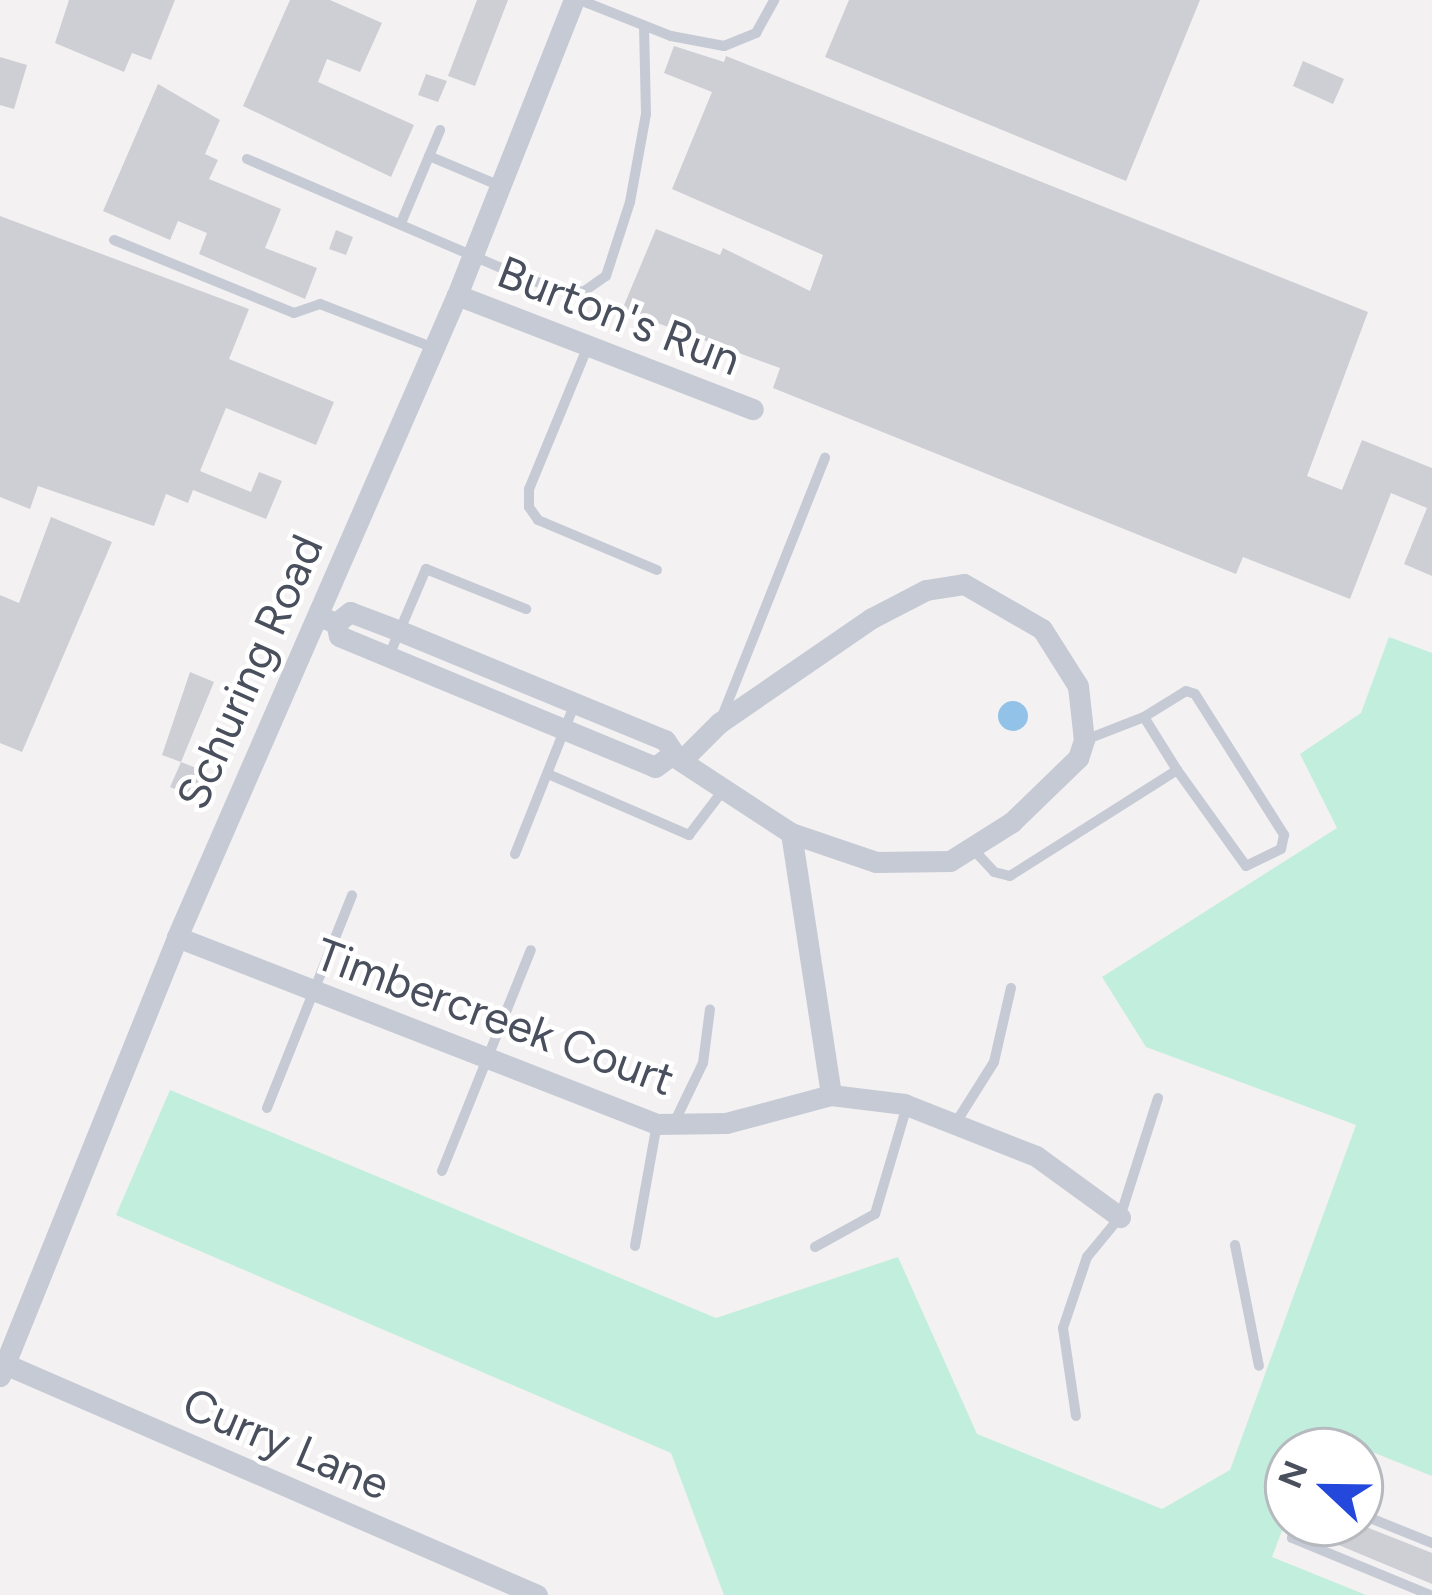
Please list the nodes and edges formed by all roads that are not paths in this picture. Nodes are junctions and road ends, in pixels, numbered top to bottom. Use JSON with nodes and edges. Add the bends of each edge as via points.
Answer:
{"nodes":[{"id":1,"x":577,"y":0,"type":"edge"},
{"id":2,"x":775,"y":0,"type":"edge"},
{"id":3,"x":644,"y":26,"type":"junction"},
{"id":4,"x":440,"y":130,"type":"dead end"},
{"id":5,"x":429,"y":156,"type":"junction"},
{"id":6,"x":247,"y":159,"type":"dead end"},
{"id":7,"x":500,"y":186,"type":"junction"},
{"id":8,"x":401,"y":223,"type":"junction"},
{"id":9,"x":114,"y":240,"type":"dead end"},
{"id":10,"x":473,"y":254,"type":"junction"},
{"id":11,"x":457,"y":295,"type":"junction"},
{"id":12,"x":588,"y":346,"type":"junction"},
{"id":13,"x":434,"y":347,"type":"junction"},
{"id":14,"x":753,"y":410,"type":"dead end"},
{"id":15,"x":825,"y":458,"type":"dead end"},
{"id":16,"x":658,"y":569,"type":"dead end"},
{"id":17,"x":526,"y":609,"type":"dead end"},
{"id":18,"x":327,"y":619,"type":"junction"},
{"id":19,"x":400,"y":631,"type":"junction"},
{"id":20,"x":388,"y":658,"type":"junction"},
{"id":21,"x":575,"y":703,"type":"junction"},
{"id":22,"x":1144,"y":717,"type":"junction"},
{"id":23,"x":719,"y":723,"type":"junction"},
{"id":24,"x":565,"y":730,"type":"junction"},
{"id":25,"x":1084,"y":740,"type":"junction"},
{"id":26,"x":676,"y":758,"type":"junction"},
{"id":27,"x":1178,"y":770,"type":"junction"},
{"id":28,"x":548,"y":774,"type":"junction"},
{"id":29,"x":724,"y":788,"type":"junction"},
{"id":30,"x":790,"y":833,"type":"junction"},
{"id":31,"x":971,"y":848,"type":"junction"},
{"id":32,"x":515,"y":854,"type":"dead end"},
{"id":33,"x":352,"y":895,"type":"dead end"},
{"id":34,"x":177,"y":937,"type":"junction"},
{"id":35,"x":532,"y":950,"type":"dead end"},
{"id":36,"x":1011,"y":988,"type":"dead end"},
{"id":37,"x":313,"y":993,"type":"junction"},
{"id":38,"x":710,"y":1010,"type":"dead end"},
{"id":39,"x":488,"y":1062,"type":"junction"},
{"id":40,"x":831,"y":1095,"type":"junction"},
{"id":41,"x":1158,"y":1098,"type":"dead end"},
{"id":42,"x":908,"y":1106,"type":"junction"},
{"id":43,"x":267,"y":1108,"type":"dead end"},
{"id":44,"x":955,"y":1124,"type":"junction"},
{"id":45,"x":665,"y":1125,"type":"junction"},
{"id":46,"x":442,"y":1172,"type":"dead end"},
{"id":47,"x":1120,"y":1217,"type":"junction"},
{"id":48,"x":1235,"y":1245,"type":"dead end"},
{"id":49,"x":635,"y":1246,"type":"dead end"},
{"id":50,"x":814,"y":1246,"type":"dead end"},
{"id":51,"x":10,"y":1321,"type":"edge"},
{"id":52,"x":1258,"y":1366,"type":"dead end"},
{"id":53,"x":2,"y":1370,"type":"edge"},
{"id":54,"x":1076,"y":1416,"type":"dead end"},
{"id":55,"x":1384,"y":1524,"type":"edge"},
{"id":56,"x":1432,"y":1544,"type":"edge"},
{"id":57,"x":1314,"y":1547,"type":"edge"},
{"id":58,"x":537,"y":1595,"type":"edge"},
{"id":59,"x":1430,"y":1595,"type":"edge"}],
"edges":[{"from":1,"to":3,"type":"lane"},
{"from":1,"to":7,"type":"street","name":"Schuring Road"},
{"from":2,"to":3,"type":"lane","via":[[756,33],[724,46]]},
{"from":3,"to":10,"type":"lane","via":[[646,114],[607,276],[583,292]]},
{"from":4,"to":5,"type":"lane"},
{"from":5,"to":7,"type":"lane"},
{"from":5,"to":8,"type":"lane"},
{"from":6,"to":8,"type":"lane"},
{"from":7,"to":10,"type":"street","name":"Schuring Road"},
{"from":8,"to":10,"type":"lane"},
{"from":9,"to":13,"type":"lane","via":[[294,313],[320,304]]},
{"from":10,"to":11,"type":"street","name":"Schuring Road"},
{"from":11,"to":12,"type":"street","name":"Burton's Run"},
{"from":11,"to":13,"type":"street","name":"Schuring Road"},
{"from":12,"to":14,"type":"street","name":"Burton's Run"},
{"from":12,"to":16,"type":"lane","via":[[529,488],[529,507],[538,520]]},
{"from":13,"to":18,"type":"street","name":"Schuring Road"},
{"from":15,"to":23,"type":"lane"},
{"from":17,"to":19,"type":"lane","via":[[425,568]]},
{"from":18,"to":19,"type":"street","via":[[350,612]]},
{"from":18,"to":20,"type":"street","via":[[339,636]]},
{"from":18,"to":34,"type":"street","name":"Schuring Road"},
{"from":19,"to":20,"type":"lane"},
{"from":19,"to":21,"type":"street"},
{"from":20,"to":24,"type":"street"},
{"from":21,"to":24,"type":"lane"},
{"from":21,"to":26,"type":"street","via":[[665,740]]},
{"from":22,"to":25,"type":"lane"},
{"from":22,"to":27,"type":"lane"},
{"from":22,"to":27,"type":"lane","via":[[1186,691],[1196,694],[1284,835],[1281,849],[1246,866]]},
{"from":23,"to":25,"type":"street","via":[[872,618],[926,590],[964,584],[1042,628],[1078,686]]},
{"from":23,"to":26,"type":"street"},
{"from":24,"to":26,"type":"street","via":[[655,767]]},
{"from":24,"to":28,"type":"lane"},
{"from":25,"to":31,"type":"street","via":[[1078,758],[1012,823]]},
{"from":26,"to":29,"type":"street"},
{"from":27,"to":31,"type":"lane","via":[[1010,876],[994,872]]},
{"from":28,"to":29,"type":"lane","via":[[689,835]]},
{"from":28,"to":32,"type":"lane"},
{"from":29,"to":30,"type":"street"},
{"from":30,"to":31,"type":"street","via":[[915,867]]},
{"from":30,"to":40,"type":"street"},
{"from":33,"to":37,"type":"lane"},
{"from":34,"to":37,"type":"street","name":"Timbercreek Court"},
{"from":34,"to":51,"type":"street","name":"Schuring Road"},
{"from":35,"to":39,"type":"lane"},
{"from":36,"to":44,"type":"lane","via":[[994,1062]]},
{"from":37,"to":39,"type":"street","name":"Timbercreek Court"},
{"from":37,"to":43,"type":"lane"},
{"from":38,"to":45,"type":"lane","via":[[704,1063]]},
{"from":39,"to":45,"type":"street","name":"Timbercreek Court"},
{"from":39,"to":46,"type":"lane"},
{"from":40,"to":42,"type":"street","name":"Timbercreek Court"},
{"from":40,"to":45,"type":"street","name":"Timbercreek Court","via":[[727,1123]]},
{"from":41,"to":47,"type":"lane"},
{"from":42,"to":44,"type":"street","name":"Timbercreek Court"},
{"from":42,"to":50,"type":"lane","via":[[875,1214]]},
{"from":44,"to":47,"type":"street","name":"Timbercreek Court","via":[[1036,1156]]},
{"from":45,"to":49,"type":"lane"},
{"from":47,"to":54,"type":"lane","via":[[1087,1258],[1064,1328]]},
{"from":48,"to":52,"type":"lane"},
{"from":51,"to":53,"type":"street","name":"Schuring Road"},
{"from":53,"to":58,"type":"street","name":"Curry Lane"},
{"from":55,"to":56,"type":"lane"},
{"from":57,"to":59,"type":"lane"}]}
